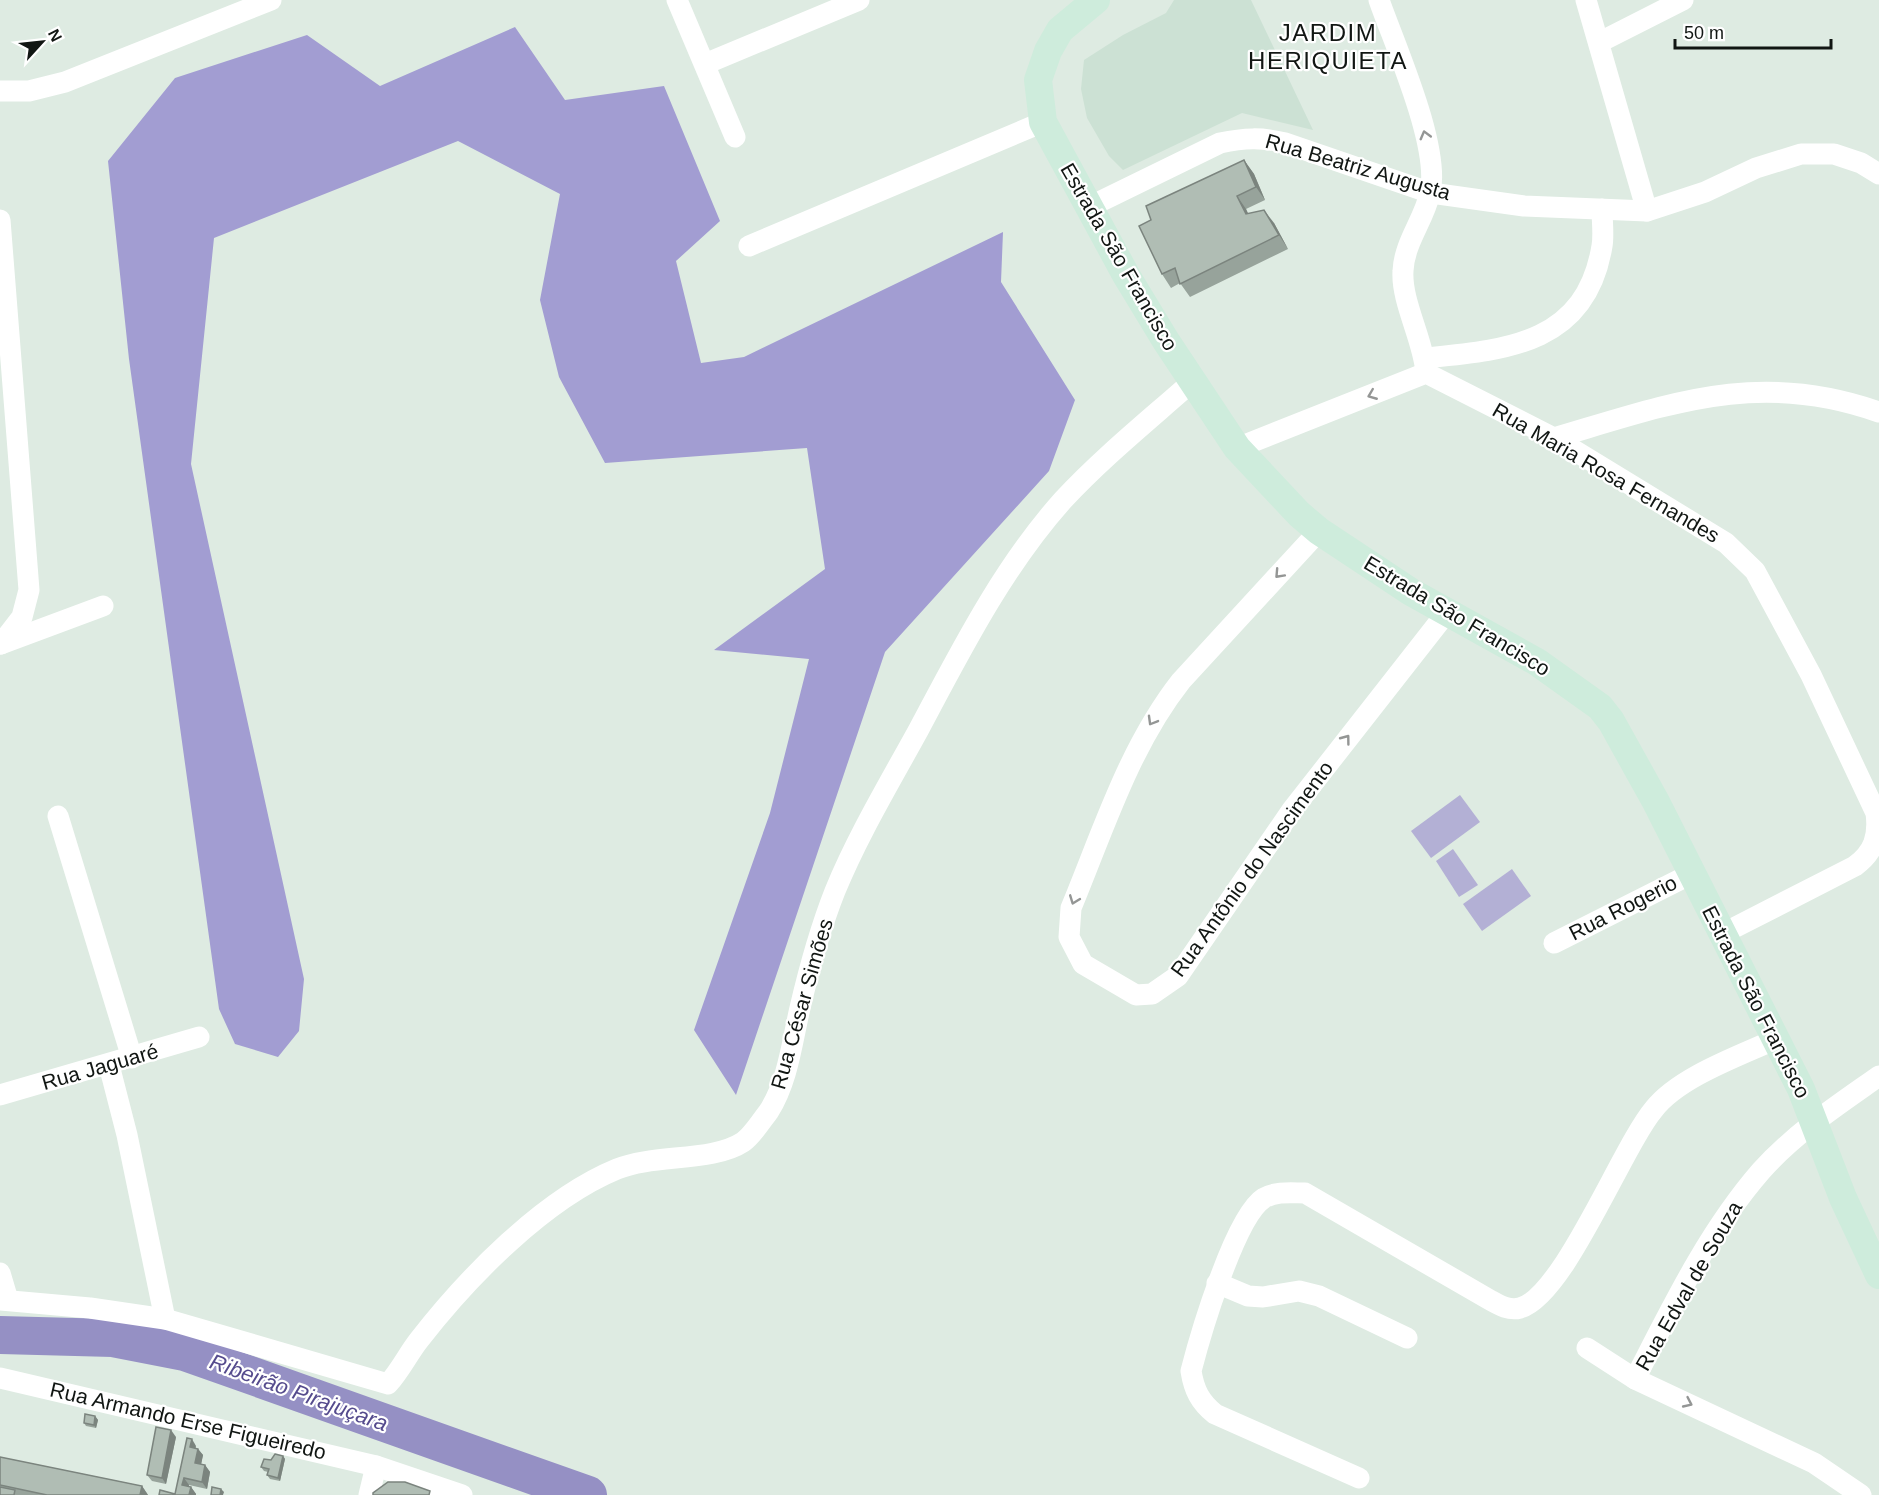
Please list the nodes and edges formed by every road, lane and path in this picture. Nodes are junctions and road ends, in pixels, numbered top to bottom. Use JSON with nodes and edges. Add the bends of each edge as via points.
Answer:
{"nodes":[{"id":1,"x":271,"y":0,"type":"edge"},
{"id":2,"x":677,"y":0,"type":"edge"},
{"id":3,"x":859,"y":0,"type":"edge"},
{"id":4,"x":1096,"y":0,"type":"edge"},
{"id":5,"x":1379,"y":0,"type":"edge"},
{"id":6,"x":1586,"y":0,"type":"edge"},
{"id":7,"x":1683,"y":0,"type":"edge"},
{"id":8,"x":1600,"y":42,"type":"junction"},
{"id":9,"x":705,"y":64,"type":"junction"},
{"id":10,"x":0,"y":91,"type":"edge"},
{"id":11,"x":1043,"y":122,"type":"junction"},
{"id":12,"x":735,"y":137,"type":"dead end"},
{"id":13,"x":1879,"y":174,"type":"edge"},
{"id":14,"x":1431,"y":193,"type":"junction"},
{"id":15,"x":1089,"y":207,"type":"junction"},
{"id":16,"x":1602,"y":210,"type":"junction"},
{"id":17,"x":1647,"y":211,"type":"junction"},
{"id":18,"x":0,"y":220,"type":"edge"},
{"id":19,"x":749,"y":246,"type":"dead end"},
{"id":20,"x":1426,"y":366,"type":"junction"},
{"id":21,"x":1193,"y":381,"type":"junction"},
{"id":22,"x":1879,"y":412,"type":"edge"},
{"id":23,"x":1554,"y":438,"type":"junction"},
{"id":24,"x":1237,"y":448,"type":"junction"},
{"id":25,"x":1319,"y":531,"type":"junction"},
{"id":26,"x":103,"y":606,"type":"dead end"},
{"id":27,"x":1447,"y":612,"type":"junction"},
{"id":28,"x":0,"y":644,"type":"edge"},
{"id":29,"x":58,"y":816,"type":"dead end"},
{"id":30,"x":1691,"y":874,"type":"junction"},
{"id":31,"x":1722,"y":933,"type":"junction"},
{"id":32,"x":1554,"y":943,"type":"dead end"},
{"id":33,"x":199,"y":1037,"type":"dead end"},
{"id":34,"x":1776,"y":1039,"type":"junction"},
{"id":35,"x":132,"y":1058,"type":"junction"},
{"id":36,"x":109,"y":1065,"type":"junction"},
{"id":37,"x":1879,"y":1076,"type":"edge"},
{"id":38,"x":0,"y":1094,"type":"edge"},
{"id":39,"x":1815,"y":1122,"type":"junction"},
{"id":40,"x":0,"y":1273,"type":"edge"},
{"id":41,"x":1879,"y":1275,"type":"edge"},
{"id":42,"x":1217,"y":1283,"type":"junction"},
{"id":43,"x":4,"y":1300,"type":"edge"},
{"id":44,"x":165,"y":1319,"type":"junction"},
{"id":45,"x":1407,"y":1338,"type":"dead end"},
{"id":46,"x":1587,"y":1348,"type":"dead end"},
{"id":47,"x":0,"y":1378,"type":"edge"},
{"id":48,"x":1635,"y":1379,"type":"junction"},
{"id":49,"x":376,"y":1466,"type":"junction"},
{"id":50,"x":1359,"y":1479,"type":"dead end"},
{"id":51,"x":369,"y":1495,"type":"edge"},
{"id":52,"x":462,"y":1495,"type":"edge"},
{"id":53,"x":1861,"y":1495,"type":"edge"}],
"edges":[{"from":1,"to":10,"type":"street","via":[[65,82],[29,91]]},
{"from":2,"to":9,"type":"street"},
{"from":3,"to":9,"type":"street"},
{"from":4,"to":11,"type":"main road","name":"Estrada São Francisco","via":[[1060,30],[1048,51],[1038,80]]},
{"from":14,"to":5,"type":"street","one_way":true,"via":[[1430,154]]},
{"from":6,"to":8,"type":"street"},
{"from":7,"to":8,"type":"street"},
{"from":8,"to":17,"type":"street"},
{"from":9,"to":12,"type":"street"},
{"from":11,"to":15,"type":"main road","name":"Estrada São Francisco"},
{"from":11,"to":19,"type":"street"},
{"from":13,"to":17,"type":"street","name":"Rua Beatriz Augusta","via":[[1834,154],[1801,154]]},
{"from":14,"to":15,"type":"street","name":"Rua Beatriz Augusta","via":[[1286,143],[1242,138],[1220,143]]},
{"from":14,"to":16,"type":"street","name":"Rua Beatriz Augusta","via":[[1524,206]]},
{"from":14,"to":20,"type":"street","via":[[1406,255],[1403,273]]},
{"from":15,"to":21,"type":"main road","name":"Estrada São Francisco","via":[[1126,275]]},
{"from":16,"to":17,"type":"street","name":"Rua Beatriz Augusta"},
{"from":16,"to":20,"type":"street","via":[[1602,246],[1587,294],[1550,333],[1519,345]]},
{"from":18,"to":28,"type":"street","via":[[29,590],[22,617]]},
{"from":20,"to":23,"type":"street","name":"Rua Maria Rosa Fernandes"},
{"from":20,"to":24,"type":"street","one_way":true},
{"from":21,"to":24,"type":"main road","name":"Estrada São Francisco"},
{"from":21,"to":44,"type":"street","name":"Rua César Simões","via":[[1062,502],[1021,554],[970,633],[835,892],[809,970],[782,1088],[743,1142],[717,1152],[621,1167],[554,1204],[467,1284],[388,1384]]},
{"from":22,"to":23,"type":"street","via":[[1802,393],[1740,392],[1681,400]]},
{"from":23,"to":31,"type":"street","name":"Rua Maria Rosa Fernandes","via":[[1726,543],[1755,572],[1811,675],[1876,813],[1876,842],[1869,856]]},
{"from":24,"to":25,"type":"main road","name":"Estrada São Francisco","via":[[1275,492]]},
{"from":25,"to":27,"type":"main road","name":"Estrada São Francisco"},
{"from":25,"to":27,"type":"street","name":"Rua Antônio do Nascimento","one_way":true,"via":[[1181,681],[1144,735],[1071,908],[1069,937],[1083,964],[1136,995],[1152,994],[1178,976],[1292,810]]},
{"from":26,"to":28,"type":"street"},
{"from":27,"to":30,"type":"main road","name":"Estrada São Francisco","via":[[1537,662],[1600,707],[1620,735]]},
{"from":29,"to":35,"type":"street"},
{"from":30,"to":31,"type":"main road","name":"Estrada São Francisco"},
{"from":30,"to":32,"type":"street","name":"Rua Rogerio"},
{"from":31,"to":34,"type":"main road","name":"Estrada São Francisco"},
{"from":33,"to":35,"type":"street","name":"Rua Jaguaré"},
{"from":34,"to":39,"type":"main road","name":"Estrada São Francisco"},
{"from":34,"to":42,"type":"street","via":[[1676,1089],[1654,1108],[1592,1220],[1539,1296],[1520,1308],[1506,1308],[1490,1300],[1305,1193],[1265,1197],[1251,1209]]},
{"from":35,"to":36,"type":"street","name":"Rua Jaguaré"},
{"from":36,"to":38,"type":"street","name":"Rua Jaguaré"},
{"from":36,"to":44,"type":"street"},
{"from":37,"to":39,"type":"street","name":"Rua Edval de Souza"},
{"from":39,"to":41,"type":"main road","name":"Estrada São Francisco","via":[[1843,1197]]},
{"from":39,"to":48,"type":"street","name":"Rua Edval de Souza","via":[[1762,1170],[1736,1203],[1672,1306]]},
{"from":40,"to":43,"type":"street"},
{"from":42,"to":45,"type":"street","via":[[1248,1296],[1299,1291],[1319,1296]]},
{"from":42,"to":50,"type":"street","via":[[1191,1371],[1198,1396],[1215,1414]]},
{"from":43,"to":44,"type":"street","name":"Rua César Simões"},
{"from":46,"to":48,"type":"street"},
{"from":47,"to":49,"type":"street","name":"Rua Armando Erse Figueiredo"},
{"from":48,"to":53,"type":"street","one_way":true,"via":[[1789,1450]]},
{"from":49,"to":51,"type":"street"},
{"from":49,"to":52,"type":"street","name":"Rua Armando Erse Figueiredo"}]}
